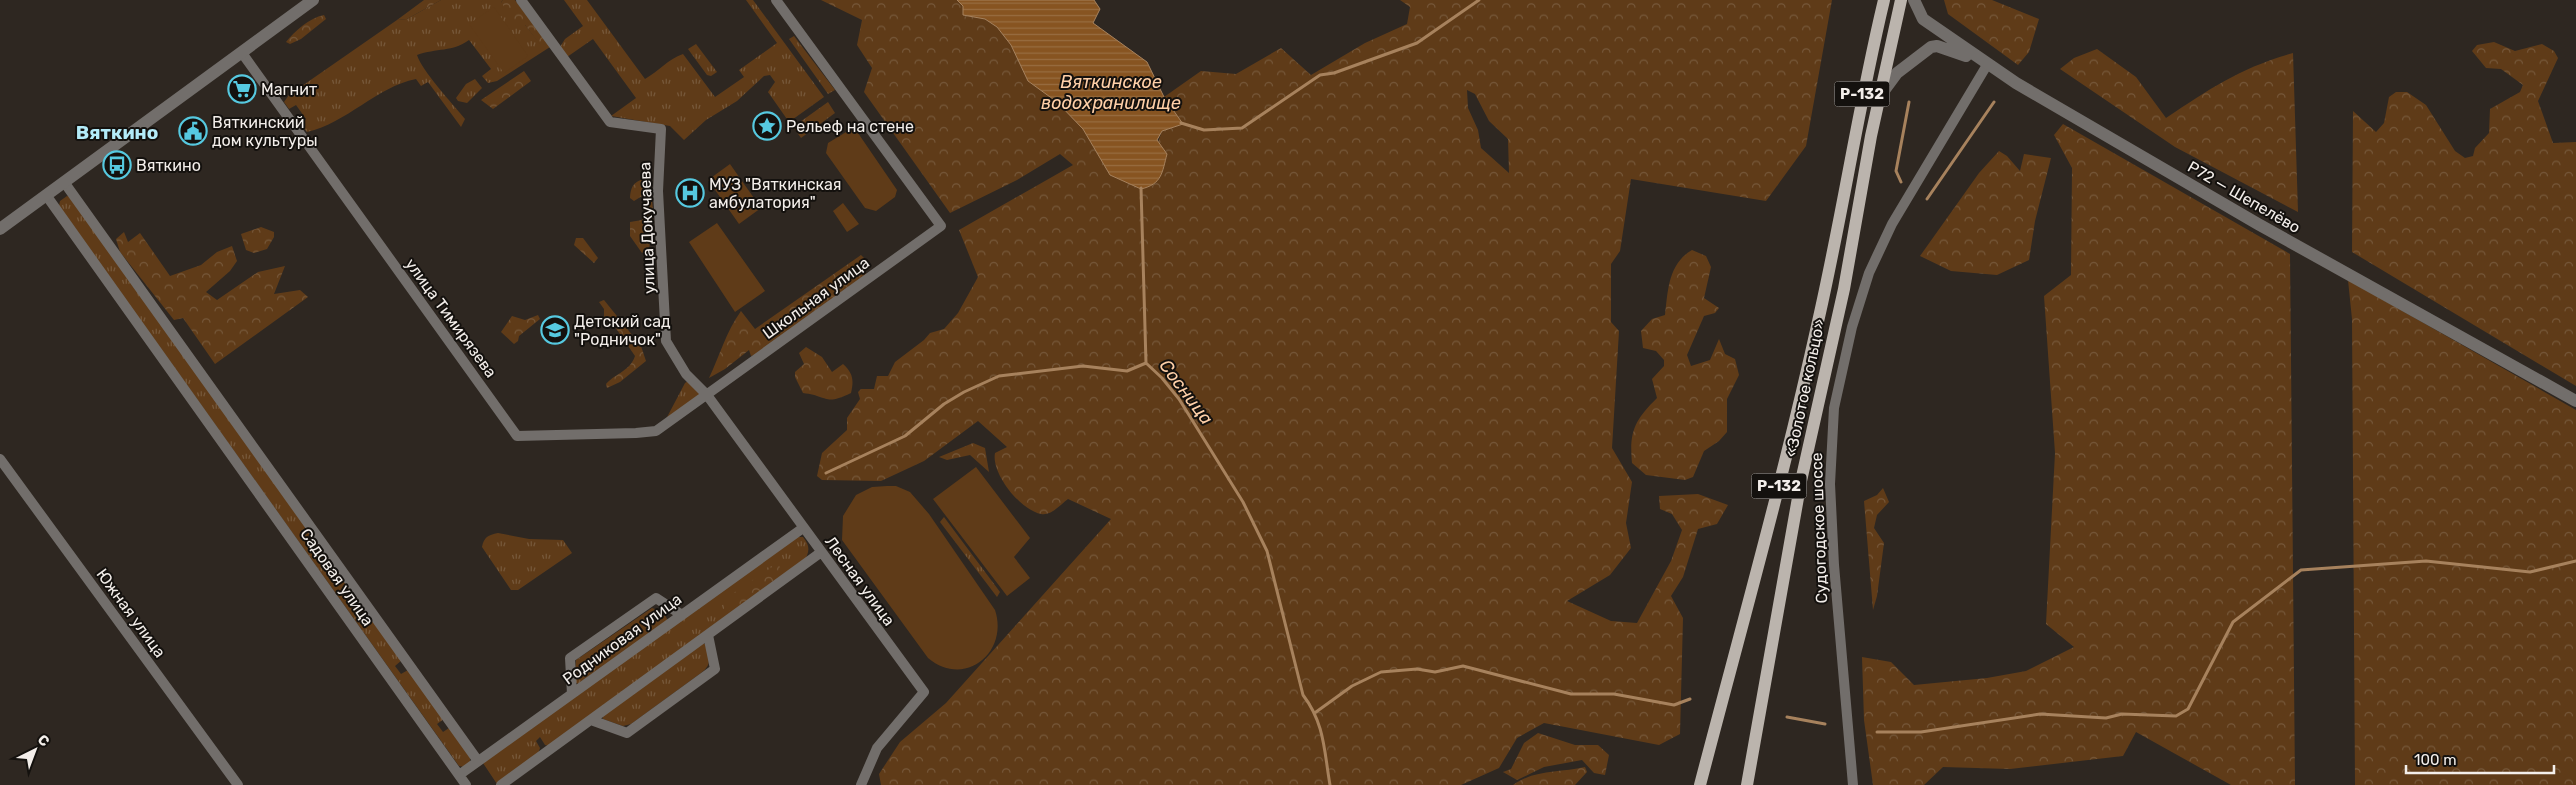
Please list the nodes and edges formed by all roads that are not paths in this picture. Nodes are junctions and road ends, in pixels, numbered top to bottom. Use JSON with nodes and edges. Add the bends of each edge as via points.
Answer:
{"nodes":[{"id":1,"x":313,"y":0,"type":"edge"},
{"id":2,"x":521,"y":0,"type":"edge"},
{"id":3,"x":776,"y":0,"type":"edge"},
{"id":4,"x":1884,"y":0,"type":"edge"},
{"id":5,"x":1901,"y":0,"type":"edge"},
{"id":6,"x":1914,"y":0,"type":"edge"},
{"id":7,"x":242,"y":53,"type":"junction"},
{"id":8,"x":1987,"y":65,"type":"junction"},
{"id":9,"x":1880,"y":96,"type":"junction"},
{"id":10,"x":64,"y":182,"type":"junction"},
{"id":11,"x":46,"y":195,"type":"junction"},
{"id":12,"x":0,"y":229,"type":"edge"},
{"id":13,"x":707,"y":394,"type":"junction"},
{"id":14,"x":2576,"y":401,"type":"edge"},
{"id":15,"x":0,"y":459,"type":"edge"},
{"id":16,"x":803,"y":528,"type":"junction"},
{"id":17,"x":820,"y":553,"type":"junction"},
{"id":18,"x":682,"y":615,"type":"junction"},
{"id":19,"x":708,"y":635,"type":"junction"},
{"id":20,"x":572,"y":694,"type":"junction"},
{"id":21,"x":591,"y":720,"type":"junction"},
{"id":22,"x":478,"y":761,"type":"junction"},
{"id":23,"x":459,"y":775,"type":"junction"},
{"id":24,"x":238,"y":785,"type":"edge"},
{"id":25,"x":466,"y":785,"type":"edge"},
{"id":26,"x":501,"y":785,"type":"edge"},
{"id":27,"x":861,"y":785,"type":"edge"},
{"id":28,"x":1700,"y":785,"type":"edge"},
{"id":29,"x":1747,"y":785,"type":"edge"},
{"id":30,"x":1854,"y":785,"type":"edge"}],
"edges":[{"from":1,"to":7,"type":"street"},
{"from":2,"to":13,"type":"street","name":"улица Докучаева","via":[[610,122],[661,129],[658,191],[666,341],[686,374]]},
{"from":3,"to":13,"type":"street","name":"Школьная улица","via":[[941,226]]},
{"from":4,"to":28,"type":"main road","name":"«Золотое кольцо»","number":"Р-132","via":[[1818,324]]},
{"from":5,"to":9,"type":"main road","name":"«Золотое кольцо»","number":"Р-132"},
{"from":6,"to":8,"type":"street","name":"Р72 — Шепелёво","via":[[1923,19]]},
{"from":7,"to":10,"type":"street"},
{"from":7,"to":13,"type":"street","name":"улица Тимирязева","via":[[517,436],[656,431]]},
{"from":8,"to":9,"type":"street","via":[[1955,50],[1931,47],[1897,72]]},
{"from":8,"to":14,"type":"street","name":"Р72 — Шепелёво","via":[[2249,219]]},
{"from":8,"to":30,"type":"street","name":"Судогодское шоссе","via":[[1892,224],[1869,273],[1852,327],[1834,408],[1830,484],[1834,564]]},
{"from":9,"to":29,"type":"main road","name":"«Золотое кольцо»","number":"Р-132","via":[[1844,289],[1801,481]]},
{"from":10,"to":11,"type":"street"},
{"from":10,"to":22,"type":"street"},
{"from":11,"to":12,"type":"street"},
{"from":11,"to":23,"type":"street","name":"Садовая улица"},
{"from":13,"to":16,"type":"street","name":"Лесная улица"},
{"from":15,"to":24,"type":"street","name":"Южная улица"},
{"from":16,"to":17,"type":"street","name":"Лесная улица"},
{"from":16,"to":18,"type":"street","name":"Родниковая улица"},
{"from":17,"to":19,"type":"street"},
{"from":17,"to":27,"type":"street","name":"Лесная улица","via":[[924,692],[877,748]]},
{"from":18,"to":20,"type":"street","name":"Родниковая улица"},
{"from":18,"to":20,"type":"street","via":[[656,598],[570,658]]},
{"from":19,"to":21,"type":"street"},
{"from":19,"to":21,"type":"street","via":[[715,668],[627,733]]},
{"from":20,"to":22,"type":"street","name":"Родниковая улица"},
{"from":21,"to":26,"type":"street"},
{"from":22,"to":23,"type":"street","name":"Родниковая улица"},
{"from":23,"to":25,"type":"street","name":"Садовая улица"}]}
